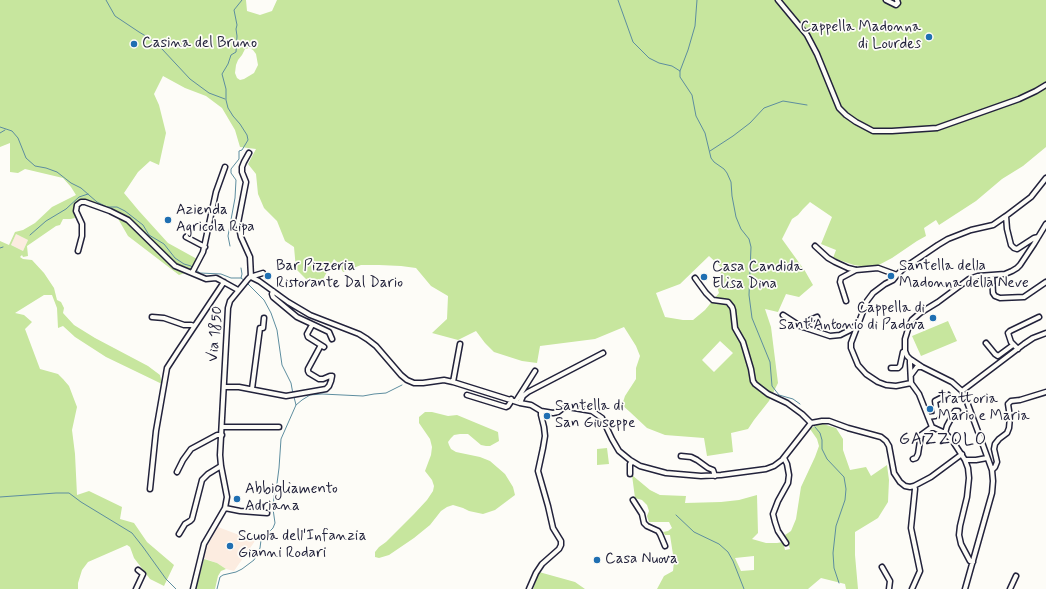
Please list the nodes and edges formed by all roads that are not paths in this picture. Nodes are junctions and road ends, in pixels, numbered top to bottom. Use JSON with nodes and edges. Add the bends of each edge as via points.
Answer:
{"nodes":[{"id":1,"x":778,"y":0,"type":"edge"},
{"id":2,"x":886,"y":0,"type":"edge"},
{"id":3,"x":897,"y":0,"type":"edge"},
{"id":4,"x":1046,"y":85,"type":"edge"},
{"id":5,"x":250,"y":153,"type":"dead end"},
{"id":6,"x":225,"y":167,"type":"dead end"},
{"id":7,"x":1046,"y":178,"type":"edge"},
{"id":8,"x":1006,"y":216,"type":"junction"},
{"id":9,"x":1046,"y":224,"type":"edge"},
{"id":10,"x":1038,"y":237,"type":"junction"},
{"id":11,"x":186,"y":238,"type":"dead end"},
{"id":12,"x":815,"y":246,"type":"dead end"},
{"id":13,"x":205,"y":247,"type":"junction"},
{"id":14,"x":78,"y":251,"type":"dead end"},
{"id":15,"x":856,"y":270,"type":"junction"},
{"id":16,"x":192,"y":273,"type":"junction"},
{"id":17,"x":263,"y":273,"type":"dead end"},
{"id":18,"x":897,"y":275,"type":"junction"},
{"id":19,"x":992,"y":275,"type":"junction"},
{"id":20,"x":249,"y":278,"type":"junction"},
{"id":21,"x":695,"y":278,"type":"dead end"},
{"id":22,"x":224,"y":282,"type":"junction"},
{"id":23,"x":1046,"y":282,"type":"edge"},
{"id":24,"x":238,"y":290,"type":"junction"},
{"id":25,"x":273,"y":291,"type":"junction"},
{"id":26,"x":846,"y":301,"type":"dead end"},
{"id":27,"x":783,"y":315,"type":"dead end"},
{"id":28,"x":817,"y":317,"type":"dead end"},
{"id":29,"x":1039,"y":317,"type":"dead end"},
{"id":30,"x":152,"y":318,"type":"dead end"},
{"id":31,"x":264,"y":318,"type":"dead end"},
{"id":32,"x":312,"y":325,"type":"junction"},
{"id":33,"x":194,"y":326,"type":"junction"},
{"id":34,"x":857,"y":326,"type":"junction"},
{"id":35,"x":803,"y":327,"type":"junction"},
{"id":36,"x":1046,"y":333,"type":"edge"},
{"id":37,"x":332,"y":339,"type":"dead end"},
{"id":38,"x":986,"y":343,"type":"dead end"},
{"id":39,"x":460,"y":344,"type":"dead end"},
{"id":40,"x":1013,"y":345,"type":"junction"},
{"id":41,"x":1018,"y":349,"type":"junction"},
{"id":42,"x":905,"y":350,"type":"junction"},
{"id":43,"x":603,"y":353,"type":"dead end"},
{"id":44,"x":910,"y":359,"type":"junction"},
{"id":45,"x":922,"y":367,"type":"junction"},
{"id":46,"x":891,"y":368,"type":"dead end"},
{"id":47,"x":535,"y":372,"type":"dead end"},
{"id":48,"x":911,"y":374,"type":"junction"},
{"id":49,"x":453,"y":382,"type":"junction"},
{"id":50,"x":911,"y":383,"type":"junction"},
{"id":51,"x":224,"y":387,"type":"junction"},
{"id":52,"x":252,"y":389,"type":"junction"},
{"id":53,"x":962,"y":391,"type":"junction"},
{"id":54,"x":1046,"y":392,"type":"edge"},
{"id":55,"x":467,"y":395,"type":"dead end"},
{"id":56,"x":945,"y":396,"type":"dead end"},
{"id":57,"x":510,"y":399,"type":"junction"},
{"id":58,"x":518,"y":402,"type":"junction"},
{"id":59,"x":957,"y":406,"type":"dead end"},
{"id":60,"x":541,"y":411,"type":"junction"},
{"id":61,"x":930,"y":417,"type":"junction"},
{"id":62,"x":811,"y":423,"type":"junction"},
{"id":63,"x":222,"y":428,"type":"junction"},
{"id":64,"x":279,"y":428,"type":"dead end"},
{"id":65,"x":933,"y":428,"type":"junction"},
{"id":66,"x":945,"y":433,"type":"junction"},
{"id":67,"x":222,"y":435,"type":"junction"},
{"id":68,"x":962,"y":454,"type":"junction"},
{"id":69,"x":682,"y":456,"type":"dead end"},
{"id":70,"x":784,"y":458,"type":"junction"},
{"id":71,"x":987,"y":458,"type":"junction"},
{"id":72,"x":913,"y":459,"type":"dead end"},
{"id":73,"x":965,"y":460,"type":"junction"},
{"id":74,"x":632,"y":462,"type":"junction"},
{"id":75,"x":221,"y":466,"type":"junction"},
{"id":76,"x":992,"y":470,"type":"junction"},
{"id":77,"x":176,"y":472,"type":"dead end"},
{"id":78,"x":630,"y":474,"type":"dead end"},
{"id":79,"x":715,"y":476,"type":"junction"},
{"id":80,"x":914,"y":486,"type":"junction"},
{"id":81,"x":150,"y":489,"type":"dead end"},
{"id":82,"x":633,"y":500,"type":"dead end"},
{"id":83,"x":225,"y":508,"type":"junction"},
{"id":84,"x":267,"y":513,"type":"dead end"},
{"id":85,"x":179,"y":534,"type":"dead end"},
{"id":86,"x":786,"y":543,"type":"dead end"},
{"id":87,"x":665,"y":546,"type":"dead end"},
{"id":88,"x":976,"y":552,"type":"junction"},
{"id":89,"x":966,"y":554,"type":"junction"},
{"id":90,"x":973,"y":562,"type":"junction"},
{"id":91,"x":882,"y":567,"type":"dead end"},
{"id":92,"x":138,"y":570,"type":"dead end"},
{"id":93,"x":1016,"y":576,"type":"dead end"},
{"id":94,"x":135,"y":588,"type":"edge"},
{"id":95,"x":193,"y":589,"type":"edge"},
{"id":96,"x":529,"y":589,"type":"edge"},
{"id":97,"x":889,"y":589,"type":"edge"},
{"id":98,"x":912,"y":589,"type":"edge"},
{"id":99,"x":965,"y":589,"type":"edge"},
{"id":100,"x":1010,"y":589,"type":"edge"}],
"edges":[{"from":1,"to":4,"type":"street","via":[[807,35],[839,108],[856,122],[873,131],[937,128],[1018,99]]},
{"from":2,"to":3,"type":"street","via":[[896,5]]},
{"from":5,"to":20,"type":"street","via":[[242,167],[246,182],[238,223],[250,257]]},
{"from":6,"to":13,"type":"street","via":[[216,192]]},
{"from":7,"to":8,"type":"street","via":[[1031,197]]},
{"from":8,"to":10,"type":"street","via":[[1007,230],[1014,248]]},
{"from":8,"to":18,"type":"street","via":[[993,225],[948,239]]},
{"from":9,"to":10,"type":"street"},
{"from":10,"to":19,"type":"street","via":[[1017,268],[1005,274]]},
{"from":11,"to":13,"type":"street"},
{"from":12,"to":15,"type":"street","via":[[828,258]]},
{"from":13,"to":16,"type":"street"},
{"from":14,"to":16,"type":"street","via":[[82,224],[76,211],[77,205],[85,202],[125,218],[175,266]]},
{"from":15,"to":18,"type":"street","via":[[878,268]]},
{"from":15,"to":26,"type":"street","via":[[840,282]]},
{"from":16,"to":22,"type":"street"},
{"from":17,"to":20,"type":"street"},
{"from":18,"to":34,"type":"street","via":[[867,301]]},
{"from":19,"to":23,"type":"street","via":[[993,293],[1000,298],[1024,296]]},
{"from":19,"to":42,"type":"street","via":[[969,279],[920,313],[908,326]]},
{"from":20,"to":24,"type":"street","name":"Via 1850"},
{"from":20,"to":25,"type":"street","via":[[259,281]]},
{"from":21,"to":62,"type":"street","via":[[713,300],[728,302],[733,310],[735,328],[743,342],[755,384],[787,403]]},
{"from":22,"to":24,"type":"street"},
{"from":22,"to":33,"type":"street"},
{"from":24,"to":51,"type":"street","name":"Via 1850","via":[[228,308]]},
{"from":25,"to":32,"type":"street","via":[[273,297],[297,317]]},
{"from":25,"to":49,"type":"street","via":[[310,315],[368,339],[407,380],[414,383],[444,380]]},
{"from":27,"to":35,"type":"street"},
{"from":28,"to":35,"type":"street"},
{"from":29,"to":40,"type":"street","via":[[1008,333]]},
{"from":30,"to":33,"type":"street","via":[[164,318]]},
{"from":31,"to":52,"type":"street","via":[[263,328],[260,328]]},
{"from":32,"to":37,"type":"street","via":[[329,332]]},
{"from":32,"to":52,"type":"street","via":[[308,337],[323,346],[308,372],[319,379],[331,375],[332,381],[329,386],[326,389],[288,396]]},
{"from":33,"to":81,"type":"street","via":[[167,368],[156,431]]},
{"from":34,"to":35,"type":"street","via":[[840,335],[830,336]]},
{"from":34,"to":50,"type":"street","via":[[851,348],[858,365],[866,374],[886,385]]},
{"from":36,"to":41,"type":"street"},
{"from":38,"to":40,"type":"street","via":[[998,356]]},
{"from":39,"to":49,"type":"street"},
{"from":40,"to":41,"type":"street"},
{"from":41,"to":53,"type":"street"},
{"from":42,"to":44,"type":"street"},
{"from":42,"to":46,"type":"street","via":[[900,366]]},
{"from":43,"to":58,"type":"street","via":[[528,392]]},
{"from":44,"to":45,"type":"street"},
{"from":44,"to":48,"type":"street"},
{"from":45,"to":48,"type":"street","via":[[917,367]]},
{"from":45,"to":53,"type":"street","via":[[952,382]]},
{"from":47,"to":58,"type":"street"},
{"from":48,"to":50,"type":"street"},
{"from":49,"to":57,"type":"street"},
{"from":50,"to":61,"type":"street"},
{"from":51,"to":52,"type":"street"},
{"from":51,"to":63,"type":"street","name":"Via 1850"},
{"from":53,"to":71,"type":"street"},
{"from":54,"to":76,"type":"street","via":[[1008,404],[1009,428],[995,444],[997,462]]},
{"from":55,"to":57,"type":"street","via":[[506,407]]},
{"from":56,"to":61,"type":"street","via":[[935,401],[937,414]]},
{"from":57,"to":58,"type":"street"},
{"from":58,"to":60,"type":"street"},
{"from":59,"to":66,"type":"street","via":[[957,411]]},
{"from":60,"to":74,"type":"street","via":[[554,413],[568,407],[595,412],[603,420],[619,450]]},
{"from":60,"to":96,"type":"street","via":[[545,436],[538,471],[553,528],[562,541],[559,549],[542,564]]},
{"from":61,"to":65,"type":"street"},
{"from":62,"to":70,"type":"street"},
{"from":62,"to":80,"type":"street","via":[[829,421],[882,437],[889,446],[894,473],[905,486]]},
{"from":63,"to":64,"type":"street"},
{"from":63,"to":67,"type":"street","name":"Via 1850"},
{"from":65,"to":66,"type":"street"},
{"from":65,"to":72,"type":"street","via":[[921,435],[918,454]]},
{"from":66,"to":68,"type":"street"},
{"from":67,"to":75,"type":"street","name":"Via 1850"},
{"from":67,"to":77,"type":"street","via":[[217,435],[191,449]]},
{"from":68,"to":73,"type":"street"},
{"from":68,"to":80,"type":"street"},
{"from":69,"to":79,"type":"street","via":[[697,460],[713,470]]},
{"from":70,"to":79,"type":"street","via":[[766,469]]},
{"from":70,"to":86,"type":"street","via":[[789,475],[788,483],[773,514],[778,531]]},
{"from":71,"to":73,"type":"street"},
{"from":71,"to":76,"type":"street"},
{"from":73,"to":89,"type":"street","via":[[969,478],[959,535]]},
{"from":74,"to":78,"type":"street"},
{"from":74,"to":79,"type":"street","via":[[666,473]]},
{"from":75,"to":83,"type":"street","name":"Via 1850","via":[[227,497]]},
{"from":75,"to":85,"type":"street","via":[[202,480],[192,519],[185,524]]},
{"from":76,"to":88,"type":"street","via":[[992,493]]},
{"from":80,"to":98,"type":"street","via":[[911,528],[920,571]]},
{"from":82,"to":87,"type":"street","via":[[642,514],[644,523],[658,531]]},
{"from":83,"to":84,"type":"street"},
{"from":83,"to":95,"type":"street","name":"Via 1850","via":[[204,544]]},
{"from":88,"to":89,"type":"street"},
{"from":88,"to":90,"type":"street"},
{"from":89,"to":90,"type":"street"},
{"from":90,"to":99,"type":"street"},
{"from":91,"to":97,"type":"street","via":[[890,581]]},
{"from":92,"to":94,"type":"street","via":[[143,574]]},
{"from":93,"to":100,"type":"street"}]}
